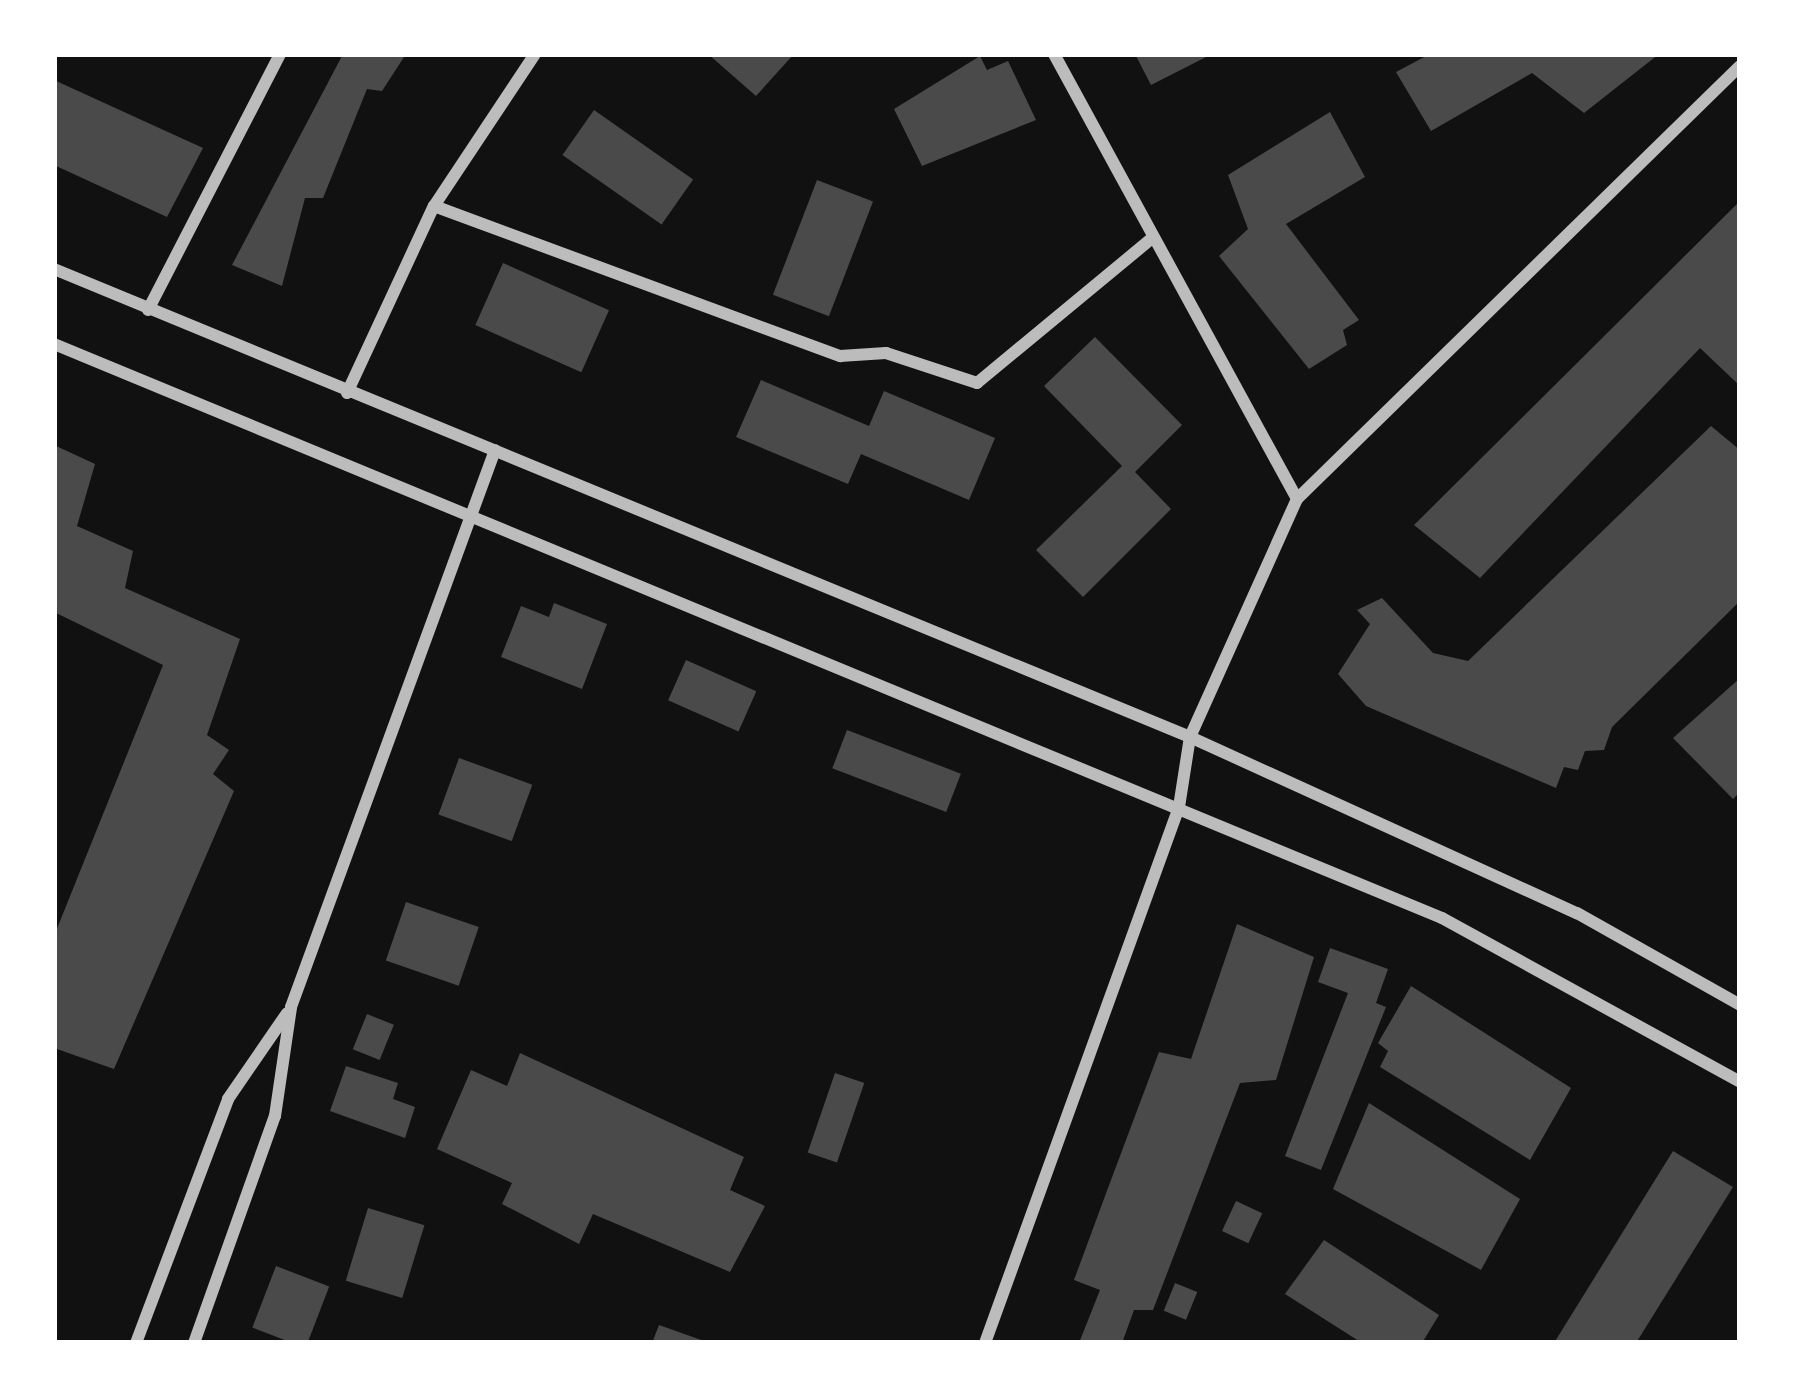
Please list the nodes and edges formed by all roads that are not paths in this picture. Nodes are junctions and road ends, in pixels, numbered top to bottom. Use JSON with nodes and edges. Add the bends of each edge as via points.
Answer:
{"nodes":[{"id":1,"x":280,"y":54,"type":"edge"},
{"id":2,"x":536,"y":54,"type":"edge"},
{"id":3,"x":1054,"y":54,"type":"edge"},
{"id":4,"x":1740,"y":66,"type":"edge"},
{"id":5,"x":434,"y":206,"type":"junction"},
{"id":6,"x":1151,"y":239,"type":"junction"},
{"id":7,"x":54,"y":269,"type":"edge"},
{"id":8,"x":148,"y":310,"type":"junction"},
{"id":9,"x":54,"y":344,"type":"edge"},
{"id":10,"x":347,"y":393,"type":"junction"},
{"id":11,"x":495,"y":450,"type":"junction"},
{"id":12,"x":1297,"y":500,"type":"junction"},
{"id":13,"x":466,"y":518,"type":"junction"},
{"id":14,"x":1190,"y":737,"type":"junction"},
{"id":15,"x":1179,"y":808,"type":"junction"},
{"id":16,"x":1740,"y":1005,"type":"edge"},
{"id":17,"x":291,"y":1007,"type":"junction"},
{"id":18,"x":1740,"y":1082,"type":"edge"},
{"id":19,"x":136,"y":1343,"type":"edge"},
{"id":20,"x":194,"y":1343,"type":"edge"},
{"id":21,"x":985,"y":1343,"type":"edge"}],
"edges":[{"from":1,"to":8,"type":"street"},
{"from":2,"to":5,"type":"street"},
{"from":3,"to":6,"type":"street"},
{"from":4,"to":12,"type":"street"},
{"from":5,"to":6,"type":"street","via":[[840,356],[886,353],[977,383]]},
{"from":5,"to":10,"type":"street"},
{"from":6,"to":12,"type":"street"},
{"from":7,"to":8,"type":"street"},
{"from":8,"to":10,"type":"street"},
{"from":9,"to":13,"type":"street"},
{"from":10,"to":11,"type":"street"},
{"from":11,"to":13,"type":"street"},
{"from":11,"to":14,"type":"street"},
{"from":12,"to":14,"type":"street"},
{"from":13,"to":15,"type":"street"},
{"from":13,"to":17,"type":"street"},
{"from":14,"to":15,"type":"street"},
{"from":14,"to":16,"type":"street","via":[[1577,913]]},
{"from":15,"to":18,"type":"street","via":[[1442,918]]},
{"from":15,"to":21,"type":"street"},
{"from":17,"to":19,"type":"street","via":[[227,1099]]},
{"from":17,"to":20,"type":"street","via":[[275,1117]]}]}
